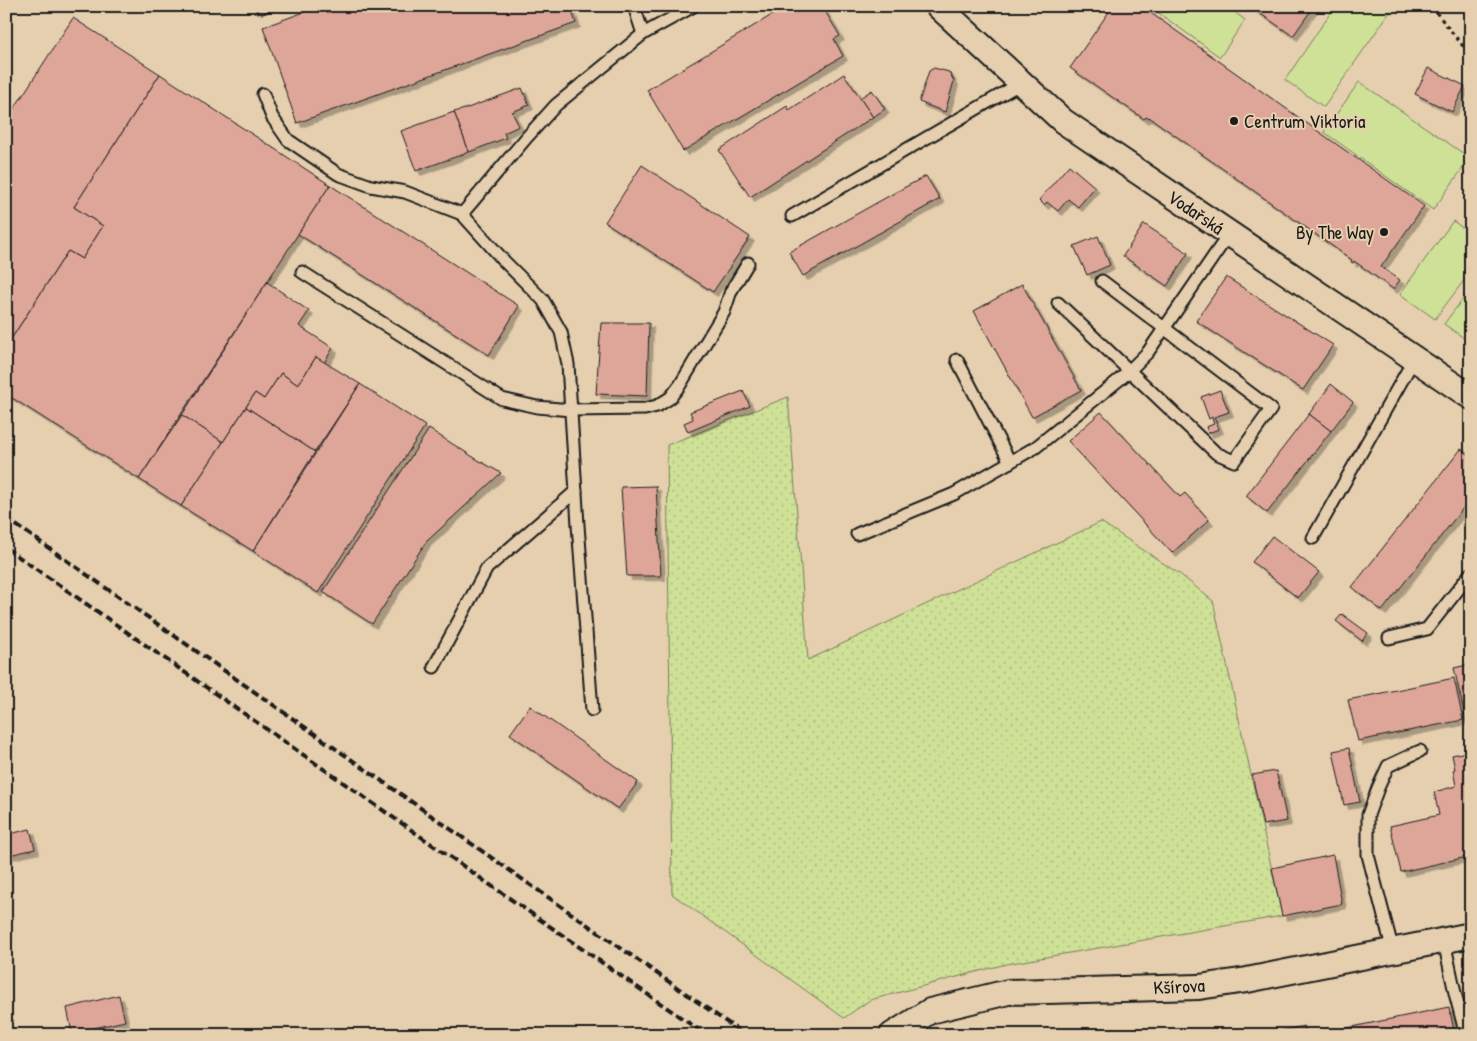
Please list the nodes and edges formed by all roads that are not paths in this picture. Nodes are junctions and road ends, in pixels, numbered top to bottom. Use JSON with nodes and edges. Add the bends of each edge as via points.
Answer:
{"nodes":[{"id":1,"x":634,"y":6,"type":"edge"},
{"id":2,"x":938,"y":6,"type":"edge"},
{"id":3,"x":692,"y":7,"type":"edge"},
{"id":4,"x":643,"y":34,"type":"junction"},
{"id":5,"x":1021,"y":83,"type":"junction"},
{"id":6,"x":263,"y":94,"type":"dead end"},
{"id":7,"x":462,"y":214,"type":"junction"},
{"id":8,"x":792,"y":216,"type":"dead end"},
{"id":9,"x":1229,"y":234,"type":"junction"},
{"id":10,"x":748,"y":263,"type":"dead end"},
{"id":11,"x":302,"y":272,"type":"dead end"},
{"id":12,"x":1102,"y":281,"type":"dead end"},
{"id":13,"x":1058,"y":303,"type":"dead end"},
{"id":14,"x":1164,"y":328,"type":"junction"},
{"id":15,"x":1414,"y":358,"type":"junction"},
{"id":16,"x":957,"y":360,"type":"dead end"},
{"id":17,"x":1129,"y":371,"type":"junction"},
{"id":18,"x":1471,"y":397,"type":"edge"},
{"id":19,"x":571,"y":410,"type":"junction"},
{"id":20,"x":1010,"y":462,"type":"junction"},
{"id":21,"x":576,"y":491,"type":"junction"},
{"id":22,"x":858,"y":534,"type":"dead end"},
{"id":23,"x":1313,"y":538,"type":"dead end"},
{"id":24,"x":1471,"y":572,"type":"edge"},
{"id":25,"x":1389,"y":638,"type":"dead end"},
{"id":26,"x":434,"y":668,"type":"dead end"},
{"id":27,"x":592,"y":710,"type":"dead end"},
{"id":28,"x":1420,"y":751,"type":"dead end"},
{"id":29,"x":1471,"y":935,"type":"edge"},
{"id":30,"x":1444,"y":941,"type":"junction"},
{"id":31,"x":1392,"y":951,"type":"junction"},
{"id":32,"x":892,"y":1035,"type":"edge"},
{"id":33,"x":1466,"y":1035,"type":"edge"}],
"edges":[{"from":1,"to":4,"type":"lane"},
{"from":2,"to":5,"type":"street","name":"Vodařská"},
{"from":3,"to":4,"type":"lane"},
{"from":4,"to":7,"type":"lane","via":[[556,106]]},
{"from":5,"to":8,"type":"lane"},
{"from":5,"to":9,"type":"street","name":"Vodařská","via":[[1063,121]]},
{"from":6,"to":7,"type":"lane","via":[[272,117],[288,140],[338,174],[371,186],[405,192]]},
{"from":7,"to":19,"type":"lane","via":[[543,300],[561,332],[568,364]]},
{"from":9,"to":14,"type":"lane"},
{"from":9,"to":15,"type":"street","name":"Vodařská"},
{"from":10,"to":19,"type":"lane","via":[[724,312],[670,398],[646,409]]},
{"from":11,"to":19,"type":"lane","via":[[502,399]]},
{"from":12,"to":14,"type":"lane"},
{"from":13,"to":17,"type":"lane"},
{"from":14,"to":17,"type":"lane","via":[[1148,352]]},
{"from":14,"to":17,"type":"lane","via":[[1271,409],[1234,461],[1216,453]]},
{"from":15,"to":18,"type":"street","name":"Vodařská"},
{"from":15,"to":23,"type":"lane"},
{"from":16,"to":20,"type":"lane"},
{"from":17,"to":20,"type":"lane","via":[[1036,447]]},
{"from":19,"to":21,"type":"lane"},
{"from":20,"to":22,"type":"lane","via":[[954,494]]},
{"from":21,"to":26,"type":"lane","via":[[488,568]]},
{"from":21,"to":27,"type":"lane"},
{"from":24,"to":25,"type":"lane","via":[[1427,629]]},
{"from":28,"to":31,"type":"lane","via":[[1388,766],[1368,816],[1368,855]]},
{"from":29,"to":30,"type":"street","name":"Kšírova"},
{"from":30,"to":31,"type":"street","name":"Kšírova"},
{"from":30,"to":33,"type":"lane"},
{"from":31,"to":32,"type":"street","name":"Kšírova","via":[[1199,987],[1008,992],[930,1011]]}]}
